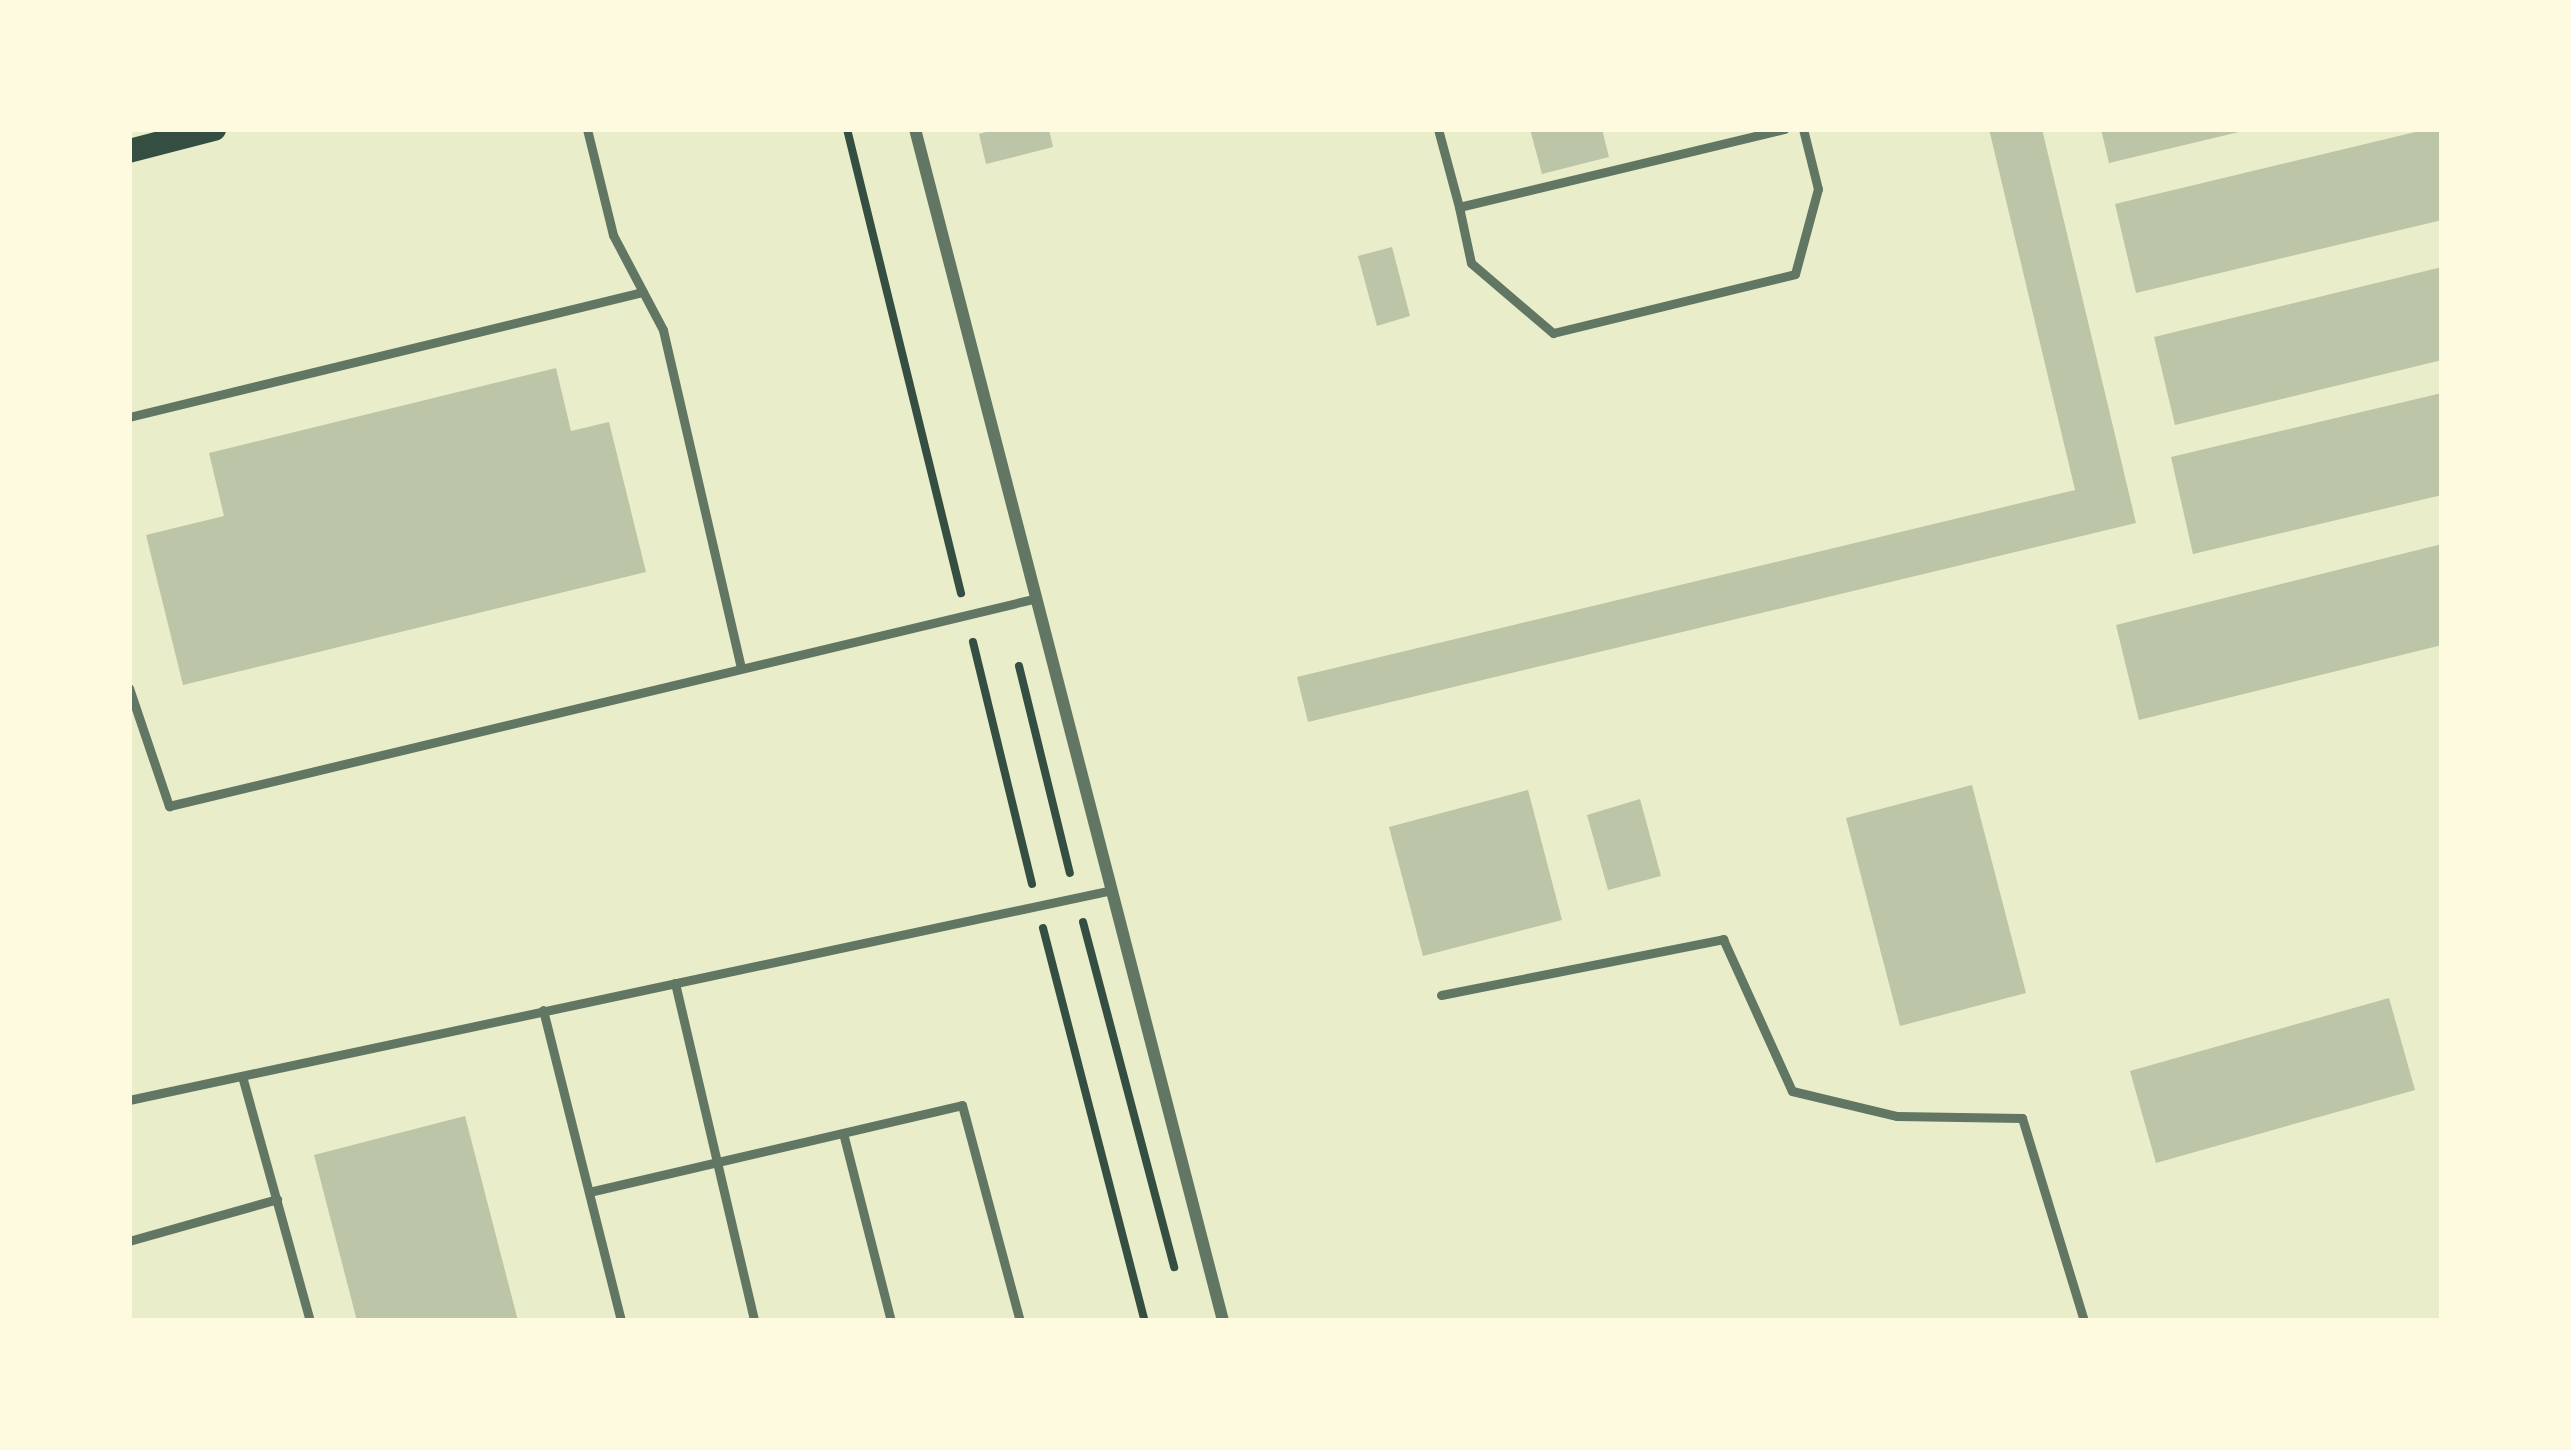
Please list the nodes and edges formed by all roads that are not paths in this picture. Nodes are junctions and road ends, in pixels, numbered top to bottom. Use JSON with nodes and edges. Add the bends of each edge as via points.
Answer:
{"nodes":[{"id":1,"x":214,"y":129,"type":"edge"},
{"id":2,"x":587,"y":129,"type":"edge"},
{"id":3,"x":915,"y":129,"type":"edge"},
{"id":4,"x":1438,"y":129,"type":"edge"},
{"id":5,"x":1785,"y":129,"type":"edge"},
{"id":6,"x":1803,"y":129,"type":"edge"},
{"id":7,"x":129,"y":151,"type":"edge"},
{"id":8,"x":1459,"y":207,"type":"junction"},
{"id":9,"x":643,"y":292,"type":"junction"},
{"id":10,"x":129,"y":417,"type":"edge"},
{"id":11,"x":1033,"y":599,"type":"junction"},
{"id":12,"x":741,"y":667,"type":"junction"},
{"id":13,"x":129,"y":688,"type":"edge"},
{"id":14,"x":1107,"y":891,"type":"junction"},
{"id":15,"x":675,"y":982,"type":"junction"},
{"id":16,"x":1441,"y":994,"type":"dead end"},
{"id":17,"x":544,"y":1010,"type":"junction"},
{"id":18,"x":242,"y":1076,"type":"junction"},
{"id":19,"x":129,"y":1100,"type":"edge"},
{"id":20,"x":843,"y":1133,"type":"junction"},
{"id":21,"x":716,"y":1157,"type":"junction"},
{"id":22,"x":589,"y":1192,"type":"junction"},
{"id":23,"x":278,"y":1199,"type":"junction"},
{"id":24,"x":129,"y":1241,"type":"edge"},
{"id":25,"x":310,"y":1321,"type":"edge"},
{"id":26,"x":621,"y":1321,"type":"edge"},
{"id":27,"x":754,"y":1321,"type":"edge"},
{"id":28,"x":891,"y":1321,"type":"edge"},
{"id":29,"x":1020,"y":1321,"type":"edge"},
{"id":30,"x":1223,"y":1321,"type":"edge"},
{"id":31,"x":2084,"y":1321,"type":"edge"}],
"edges":[{"from":1,"to":7,"type":"main road"},
{"from":2,"to":9,"type":"lane","via":[[614,235]]},
{"from":3,"to":11,"type":"street"},
{"from":4,"to":8,"type":"lane"},
{"from":5,"to":8,"type":"lane"},
{"from":6,"to":8,"type":"lane","via":[[1818,189],[1795,274],[1553,333],[1471,263]]},
{"from":9,"to":10,"type":"lane"},
{"from":9,"to":12,"type":"lane","via":[[663,331]]},
{"from":11,"to":12,"type":"lane"},
{"from":11,"to":14,"type":"street"},
{"from":12,"to":13,"type":"lane","via":[[169,806]]},
{"from":14,"to":15,"type":"lane"},
{"from":14,"to":30,"type":"street"},
{"from":15,"to":17,"type":"lane"},
{"from":15,"to":21,"type":"lane"},
{"from":16,"to":31,"type":"lane","via":[[1723,939],[1792,1091],[1898,1116],[2023,1118]]},
{"from":17,"to":18,"type":"lane"},
{"from":17,"to":22,"type":"lane"},
{"from":18,"to":19,"type":"lane"},
{"from":18,"to":23,"type":"lane"},
{"from":20,"to":21,"type":"lane"},
{"from":20,"to":28,"type":"lane"},
{"from":20,"to":29,"type":"lane","via":[[962,1105]]},
{"from":21,"to":22,"type":"lane"},
{"from":21,"to":27,"type":"lane"},
{"from":22,"to":26,"type":"lane"},
{"from":23,"to":24,"type":"lane"},
{"from":23,"to":25,"type":"lane"}]}
